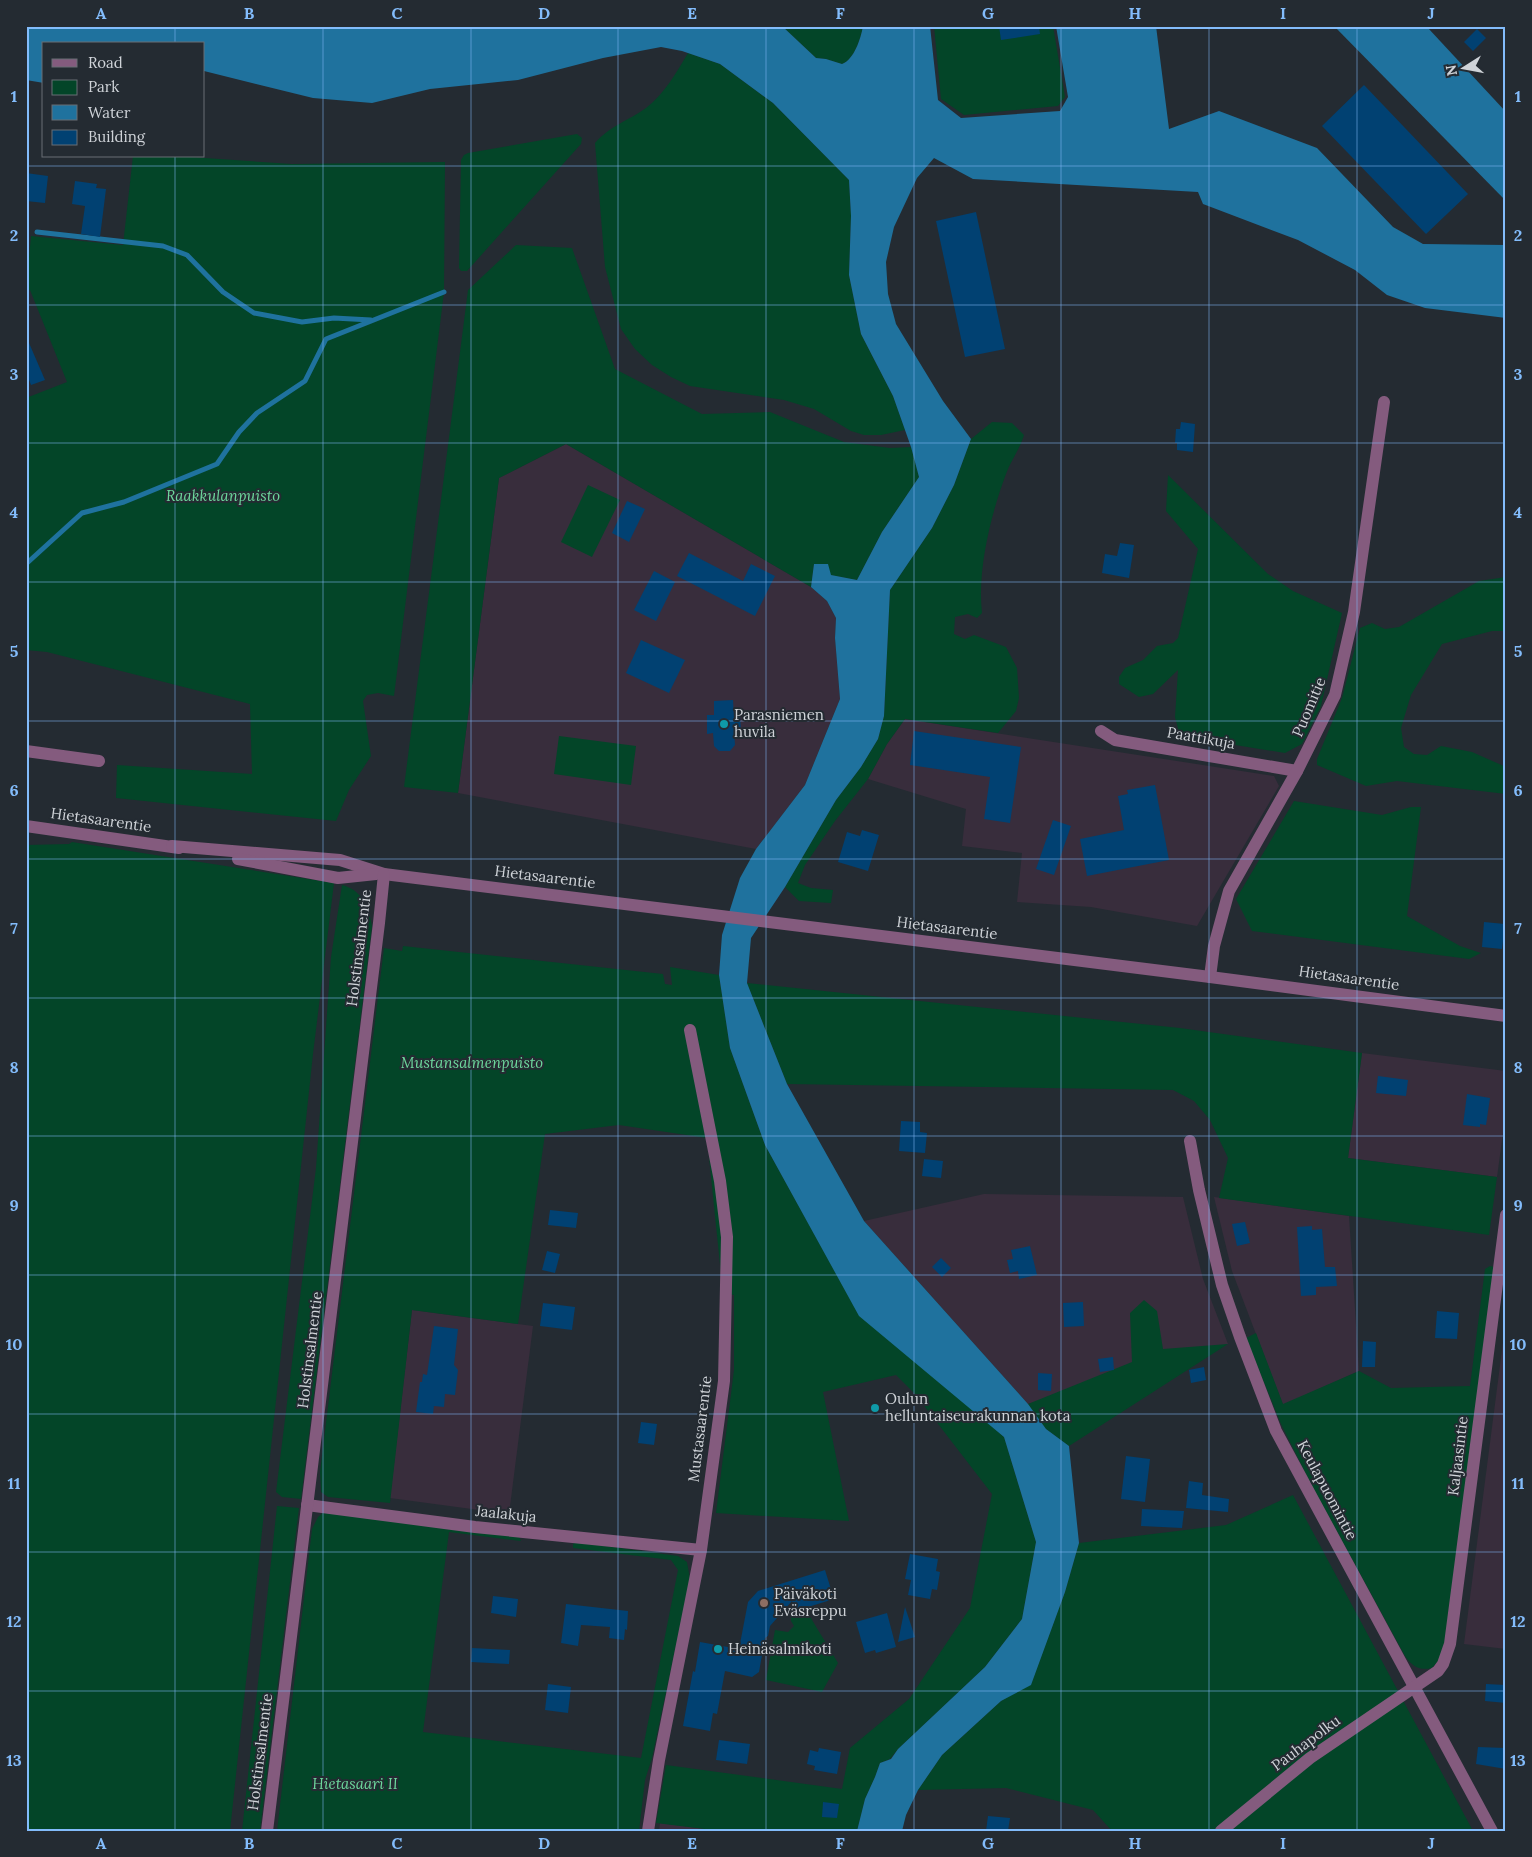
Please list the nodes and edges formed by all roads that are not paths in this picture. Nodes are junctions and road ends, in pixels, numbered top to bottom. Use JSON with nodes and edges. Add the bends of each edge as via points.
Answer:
{"nodes":[{"id":1,"x":1384,"y":402,"type":"dead end"},
{"id":2,"x":1102,"y":731,"type":"dead end"},
{"id":3,"x":26,"y":751,"type":"edge"},
{"id":4,"x":99,"y":761,"type":"dead end"},
{"id":5,"x":1297,"y":771,"type":"junction"},
{"id":6,"x":26,"y":826,"type":"edge"},
{"id":7,"x":384,"y":874,"type":"junction"},
{"id":8,"x":1210,"y":976,"type":"junction"},
{"id":9,"x":1506,"y":1016,"type":"edge"},
{"id":10,"x":690,"y":1030,"type":"dead end"},
{"id":11,"x":1190,"y":1141,"type":"dead end"},
{"id":12,"x":1506,"y":1215,"type":"edge"},
{"id":13,"x":307,"y":1505,"type":"junction"},
{"id":14,"x":701,"y":1550,"type":"junction"},
{"id":15,"x":1415,"y":1687,"type":"junction"},
{"id":16,"x":267,"y":1831,"type":"edge"},
{"id":17,"x":648,"y":1831,"type":"edge"},
{"id":18,"x":1221,"y":1831,"type":"edge"},
{"id":19,"x":1492,"y":1831,"type":"edge"}],
"edges":[{"from":1,"to":5,"type":"street","name":"Puomitie","via":[[1354,612],[1335,696]]},
{"from":2,"to":5,"type":"street","name":"Paattikuja","via":[[1115,740]]},
{"from":3,"to":4,"type":"street"},
{"from":5,"to":8,"type":"street","name":"Puomitie","via":[[1229,891],[1214,946]]},
{"from":6,"to":7,"type":"street","name":"Hietasaarentie","via":[[172,846],[340,860]]},
{"from":7,"to":8,"type":"street","name":"Hietasaarentie"},
{"from":7,"to":13,"type":"street","name":"Holstinsalmentie"},
{"from":8,"to":9,"type":"street","name":"Hietasaarentie"},
{"from":10,"to":14,"type":"street","name":"Mustasaarentie","via":[[720,1181],[727,1237],[724,1381]]},
{"from":11,"to":15,"type":"street","name":"Keulapuomintie","via":[[1222,1285],[1276,1431]]},
{"from":12,"to":15,"type":"street","name":"Kaljaasintie","via":[[1450,1644],[1438,1671]]},
{"from":13,"to":14,"type":"street","name":"Jaalakuja","via":[[475,1527]]},
{"from":13,"to":16,"type":"street","name":"Holstinsalmentie"},
{"from":14,"to":17,"type":"street","name":"Mustasaarentie"},
{"from":15,"to":18,"type":"street","name":"Pauhapolku","via":[[1310,1758]]},
{"from":15,"to":19,"type":"street","name":"Keulapuomintie"}]}
